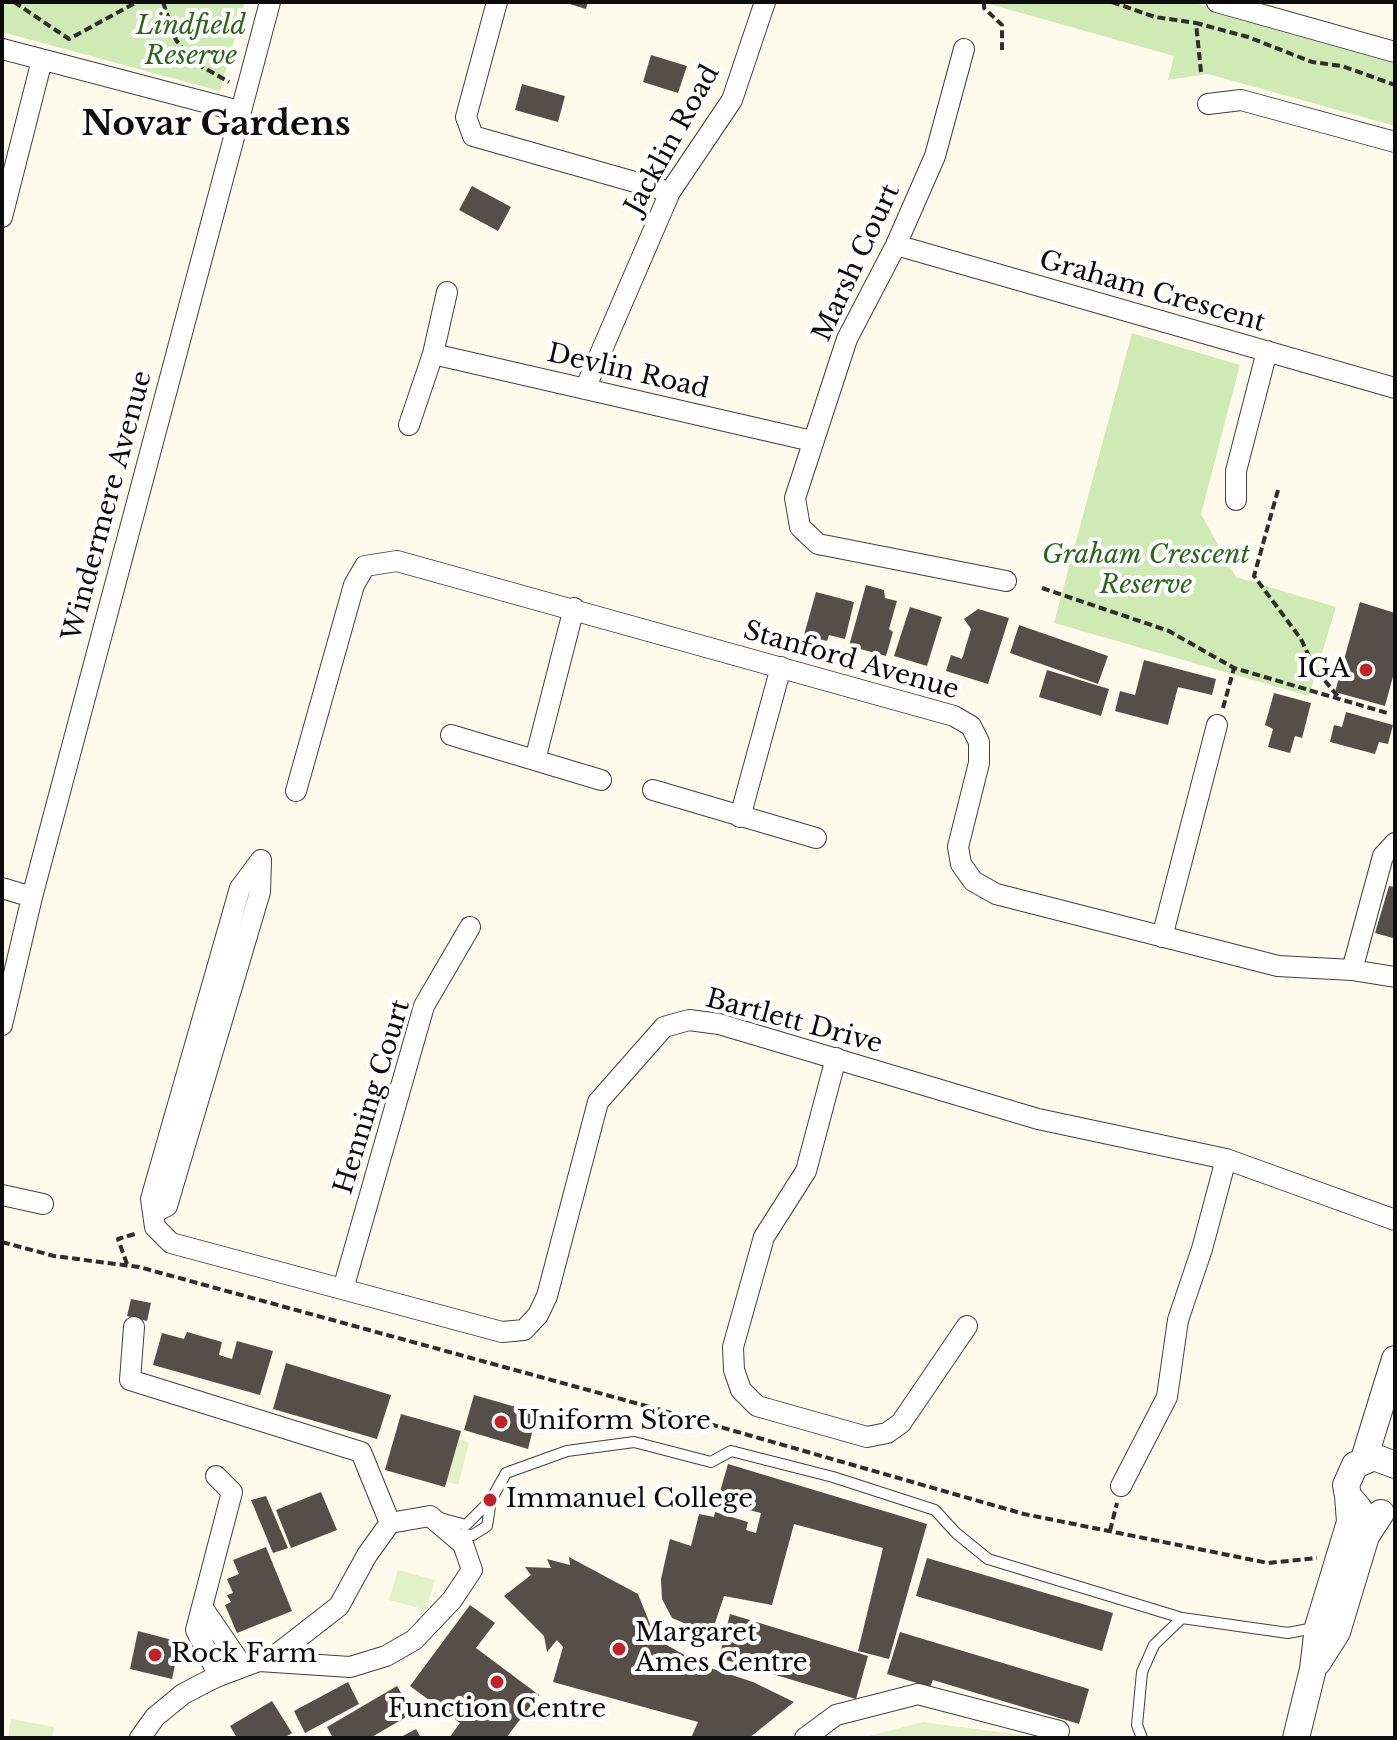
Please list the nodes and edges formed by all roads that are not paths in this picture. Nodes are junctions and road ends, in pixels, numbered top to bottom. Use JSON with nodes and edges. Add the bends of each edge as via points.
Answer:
{"nodes":[{"id":1,"x":270,"y":2,"type":"edge"},
{"id":2,"x":497,"y":2,"type":"edge"},
{"id":3,"x":765,"y":2,"type":"edge"},
{"id":4,"x":1217,"y":2,"type":"edge"},
{"id":5,"x":2,"y":49,"type":"edge"},
{"id":6,"x":964,"y":49,"type":"dead end"},
{"id":7,"x":1395,"y":52,"type":"edge"},
{"id":8,"x":42,"y":60,"type":"junction"},
{"id":9,"x":1208,"y":104,"type":"dead end"},
{"id":10,"x":239,"y":111,"type":"junction"},
{"id":11,"x":1395,"y":142,"type":"edge"},
{"id":12,"x":670,"y":192,"type":"junction"},
{"id":13,"x":2,"y":217,"type":"edge"},
{"id":14,"x":896,"y":245,"type":"junction"},
{"id":15,"x":447,"y":292,"type":"dead end"},
{"id":16,"x":1267,"y":351,"type":"junction"},
{"id":17,"x":433,"y":354,"type":"junction"},
{"id":18,"x":1394,"y":382,"type":"edge"},
{"id":19,"x":585,"y":389,"type":"junction"},
{"id":20,"x":409,"y":425,"type":"dead end"},
{"id":21,"x":812,"y":441,"type":"junction"},
{"id":22,"x":1236,"y":500,"type":"dead end"},
{"id":23,"x":1006,"y":581,"type":"dead end"},
{"id":24,"x":574,"y":608,"type":"junction"},
{"id":25,"x":781,"y":667,"type":"junction"},
{"id":26,"x":1220,"y":717,"type":"road end"},
{"id":27,"x":451,"y":735,"type":"dead end"},
{"id":28,"x":535,"y":760,"type":"junction"},
{"id":29,"x":601,"y":780,"type":"dead end"},
{"id":30,"x":653,"y":790,"type":"dead end"},
{"id":31,"x":296,"y":791,"type":"dead end"},
{"id":32,"x":740,"y":817,"type":"junction"},
{"id":33,"x":816,"y":838,"type":"dead end"},
{"id":34,"x":1395,"y":843,"type":"edge"},
{"id":35,"x":2,"y":888,"type":"edge"},
{"id":36,"x":32,"y":897,"type":"junction"},
{"id":37,"x":470,"y":927,"type":"dead end"},
{"id":38,"x":1162,"y":937,"type":"junction"},
{"id":39,"x":1352,"y":970,"type":"junction"},
{"id":40,"x":1395,"y":977,"type":"edge"},
{"id":41,"x":2,"y":1025,"type":"edge"},
{"id":42,"x":836,"y":1058,"type":"junction"},
{"id":43,"x":1226,"y":1159,"type":"junction"},
{"id":44,"x":2,"y":1195,"type":"edge"},
{"id":45,"x":43,"y":1204,"type":"dead end"},
{"id":46,"x":155,"y":1219,"type":"junction"},
{"id":47,"x":1395,"y":1220,"type":"edge"},
{"id":48,"x":343,"y":1289,"type":"junction"},
{"id":49,"x":967,"y":1326,"type":"dead end"},
{"id":50,"x":134,"y":1327,"type":"dead end"},
{"id":51,"x":1395,"y":1359,"type":"edge"},
{"id":52,"x":1364,"y":1459,"type":"junction"},
{"id":53,"x":1395,"y":1463,"type":"edge"},
{"id":54,"x":216,"y":1476,"type":"dead end"},
{"id":55,"x":1121,"y":1486,"type":"road end"},
{"id":56,"x":1348,"y":1496,"type":"junction"},
{"id":57,"x":491,"y":1500,"type":"junction"},
{"id":58,"x":1388,"y":1510,"type":"edge"},
{"id":59,"x":430,"y":1516,"type":"junction"},
{"id":60,"x":390,"y":1523,"type":"junction"},
{"id":61,"x":449,"y":1534,"type":"junction"},
{"id":62,"x":202,"y":1607,"type":"junction"},
{"id":63,"x":1182,"y":1618,"type":"junction"},
{"id":64,"x":1318,"y":1627,"type":"junction"},
{"id":65,"x":251,"y":1664,"type":"junction"},
{"id":66,"x":1313,"y":1669,"type":"junction"},
{"id":67,"x":219,"y":1676,"type":"junction"},
{"id":68,"x":1059,"y":1731,"type":"dead end"},
{"id":69,"x":140,"y":1738,"type":"edge"},
{"id":70,"x":805,"y":1738,"type":"edge"},
{"id":71,"x":1142,"y":1738,"type":"edge"},
{"id":72,"x":1296,"y":1738,"type":"edge"}],
"edges":[{"from":1,"to":10,"type":"street","name":"Windermere Avenue"},
{"from":2,"to":12,"type":"street","via":[[466,117],[473,136]]},
{"from":3,"to":12,"type":"street","name":"Jacklin Road","via":[[732,100]]},
{"from":4,"to":7,"type":"street"},
{"from":5,"to":8,"type":"street"},
{"from":6,"to":14,"type":"street","name":"Marsh Court","via":[[935,156]]},
{"from":8,"to":10,"type":"street"},
{"from":8,"to":13,"type":"street"},
{"from":9,"to":11,"type":"street","via":[[1241,100]]},
{"from":10,"to":36,"type":"street","name":"Windermere Avenue"},
{"from":12,"to":19,"type":"street","name":"Jacklin Road"},
{"from":14,"to":16,"type":"street","name":"Graham Crescent"},
{"from":14,"to":21,"type":"street","name":"Marsh Court","via":[[847,339]]},
{"from":15,"to":17,"type":"street"},
{"from":16,"to":18,"type":"street","name":"Graham Crescent"},
{"from":16,"to":22,"type":"street","via":[[1236,471]]},
{"from":17,"to":19,"type":"street","name":"Devlin Road"},
{"from":17,"to":20,"type":"street"},
{"from":19,"to":21,"type":"street","name":"Devlin Road"},
{"from":21,"to":23,"type":"street","name":"Marsh Court","via":[[795,498],[800,527],[818,544]]},
{"from":24,"to":25,"type":"street","name":"Stanford Avenue"},
{"from":24,"to":28,"type":"street"},
{"from":24,"to":31,"type":"street","name":"Stanford Avenue","via":[[397,561],[365,566],[354,585]]},
{"from":25,"to":32,"type":"street"},
{"from":25,"to":38,"type":"street","name":"Stanford Avenue","via":[[954,716],[971,726],[979,742],[979,763],[958,847],[961,864],[973,881],[996,894]]},
{"from":26,"to":38,"type":"street"},
{"from":27,"to":28,"type":"street"},
{"from":28,"to":29,"type":"street"},
{"from":30,"to":32,"type":"street"},
{"from":32,"to":33,"type":"street"},
{"from":34,"to":39,"type":"street","via":[[1383,856]]},
{"from":35,"to":36,"type":"street"},
{"from":36,"to":41,"type":"street","name":"Windermere Avenue"},
{"from":37,"to":48,"type":"street","name":"Henning Court","via":[[424,1006]]},
{"from":38,"to":39,"type":"street","name":"Stanford Avenue","via":[[1278,966]]},
{"from":39,"to":40,"type":"street","name":"Stanford Avenue"},
{"from":42,"to":43,"type":"street","name":"Bartlett Drive","via":[[1038,1119]]},
{"from":42,"to":48,"type":"street","name":"Bartlett Drive","via":[[719,1024],[689,1020],[664,1027],[598,1102],[547,1296],[524,1330],[502,1332]]},
{"from":42,"to":49,"type":"street","via":[[806,1171],[760,1251],[733,1347],[741,1390],[757,1406],[867,1437],[887,1433],[901,1423]]},
{"from":43,"to":47,"type":"street","name":"Bartlett Drive"},
{"from":43,"to":55,"type":"street","via":[[1178,1320],[1167,1397]]},
{"from":44,"to":45,"type":"street"},
{"from":46,"to":46,"type":"street","via":[[151,1199],[240,888],[261,860],[260,892],[167,1206]]},
{"from":46,"to":48,"type":"street","name":"Bartlett Drive","via":[[171,1243]]},
{"from":50,"to":60,"type":"street","via":[[130,1380],[361,1452]]},
{"from":51,"to":52,"type":"street"},
{"from":52,"to":53,"type":"street"},
{"from":52,"to":56,"type":"street","via":[[1349,1474]]},
{"from":54,"to":62,"type":"street","via":[[232,1492]]},
{"from":56,"to":58,"type":"street","via":[[1363,1512]]},
{"from":56,"to":64,"type":"street","via":[[1350,1522]]},
{"from":57,"to":59,"type":"lane","via":[[466,1525]]},
{"from":57,"to":61,"type":"lane","via":[[487,1526],[473,1535]]},
{"from":57,"to":63,"type":"lane","via":[[506,1473],[567,1451],[634,1442],[711,1462],[731,1451],[935,1510],[988,1559]]},
{"from":58,"to":66,"type":"street","via":[[1366,1536],[1337,1632]]},
{"from":59,"to":60,"type":"street"},
{"from":59,"to":61,"type":"street"},
{"from":60,"to":65,"type":"street","via":[[339,1606],[276,1655]]},
{"from":61,"to":65,"type":"street","via":[[463,1544],[472,1570],[414,1640],[350,1667]]},
{"from":62,"to":65,"type":"street"},
{"from":62,"to":67,"type":"street","via":[[196,1630]]},
{"from":63,"to":64,"type":"lane","via":[[1288,1633]]},
{"from":63,"to":71,"type":"lane","via":[[1154,1645],[1142,1672],[1137,1725]]},
{"from":64,"to":66,"type":"street"},
{"from":65,"to":67,"type":"street"},
{"from":66,"to":72,"type":"street"},
{"from":67,"to":69,"type":"street","via":[[183,1694]]},
{"from":68,"to":70,"type":"street","via":[[918,1694],[836,1715]]}]}
